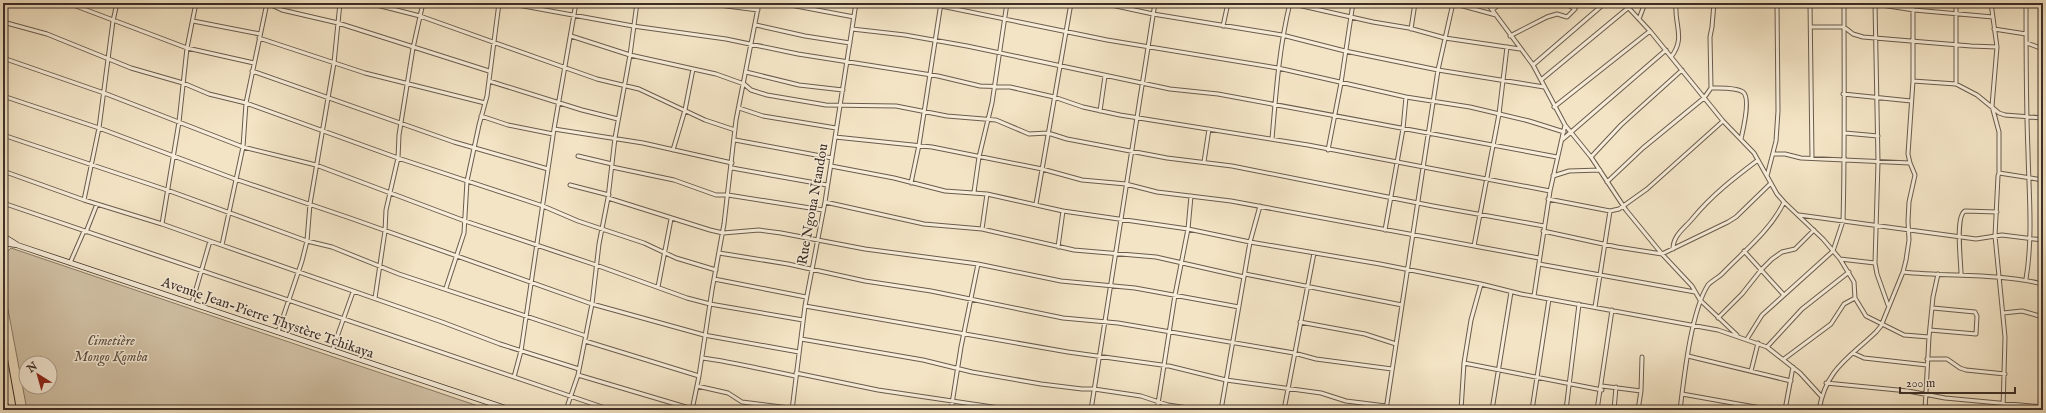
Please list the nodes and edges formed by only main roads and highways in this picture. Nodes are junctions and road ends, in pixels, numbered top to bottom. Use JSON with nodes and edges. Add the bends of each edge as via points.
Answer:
{"nodes":[{"id":1,"x":4,"y":3,"type":"edge"},
{"id":2,"x":3,"y":22,"type":"edge"},
{"id":3,"x":3,"y":29,"type":"edge"},
{"id":4,"x":3,"y":354,"type":"edge"},
{"id":5,"x":4,"y":366,"type":"edge"},
{"id":6,"x":13,"y":410,"type":"edge"}],
"edges":[{"from":1,"to":2,"type":"highway"},
{"from":2,"to":3,"type":"highway"},
{"from":4,"to":5,"type":"highway"},
{"from":5,"to":6,"type":"highway"}]}
